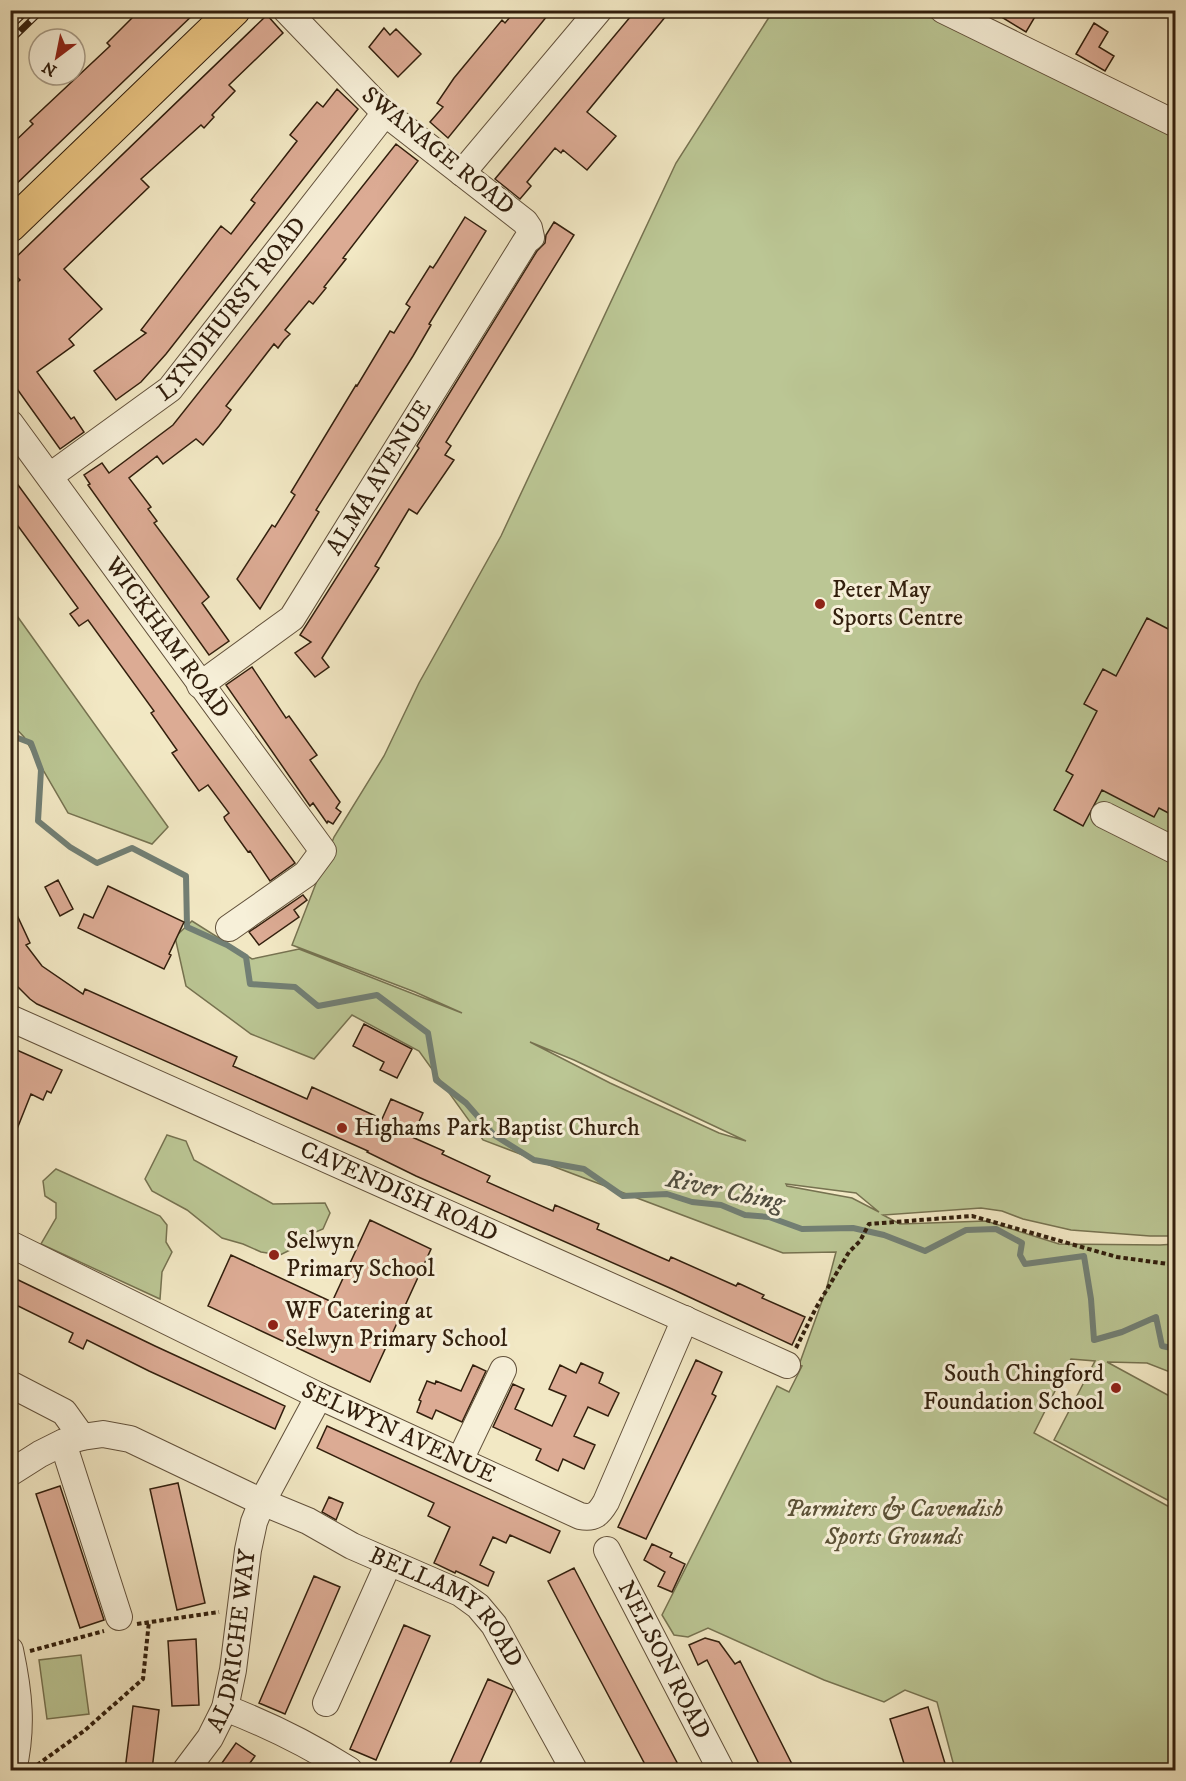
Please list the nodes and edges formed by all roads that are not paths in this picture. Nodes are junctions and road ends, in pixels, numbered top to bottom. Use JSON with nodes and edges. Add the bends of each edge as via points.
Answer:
{"nodes":[{"id":1,"x":234,"y":10,"type":"edge"},
{"id":2,"x":286,"y":10,"type":"edge"},
{"id":3,"x":599,"y":10,"type":"edge"},
{"id":4,"x":943,"y":10,"type":"edge"},
{"id":5,"x":385,"y":113,"type":"junction"},
{"id":6,"x":1176,"y":124,"type":"edge"},
{"id":7,"x":462,"y":173,"type":"junction"},
{"id":8,"x":10,"y":226,"type":"edge"},
{"id":9,"x":526,"y":241,"type":"joint"},
{"id":10,"x":10,"y":423,"type":"edge"},
{"id":11,"x":50,"y":476,"type":"junction"},
{"id":12,"x":200,"y":685,"type":"junction"},
{"id":13,"x":1104,"y":814,"type":"dead end"},
{"id":14,"x":1176,"y":851,"type":"edge"},
{"id":15,"x":230,"y":928,"type":"dead end"},
{"id":16,"x":10,"y":1018,"type":"edge"},
{"id":17,"x":10,"y":1245,"type":"edge"},
{"id":18,"x":685,"y":1319,"type":"junction"},
{"id":19,"x":787,"y":1365,"type":"road end"},
{"id":20,"x":503,"y":1370,"type":"dead end"},
{"id":21,"x":10,"y":1384,"type":"edge"},
{"id":22,"x":319,"y":1396,"type":"junction"},
{"id":23,"x":73,"y":1440,"type":"junction"},
{"id":24,"x":460,"y":1460,"type":"junction"},
{"id":25,"x":10,"y":1473,"type":"edge"},
{"id":26,"x":262,"y":1502,"type":"junction"},
{"id":27,"x":607,"y":1550,"type":"dead end"},
{"id":28,"x":389,"y":1562,"type":"junction"},
{"id":29,"x":118,"y":1617,"type":"dead end"},
{"id":30,"x":10,"y":1650,"type":"edge"},
{"id":31,"x":327,"y":1703,"type":"dead end"},
{"id":32,"x":225,"y":1708,"type":"junction"},
{"id":33,"x":14,"y":1770,"type":"edge"},
{"id":34,"x":186,"y":1770,"type":"edge"},
{"id":35,"x":349,"y":1770,"type":"edge"},
{"id":36,"x":574,"y":1770,"type":"edge"},
{"id":37,"x":721,"y":1770,"type":"edge"}],
"edges":[{"from":1,"to":8,"type":"main road"},
{"from":2,"to":5,"type":"street","name":"SWANAGE ROAD"},
{"from":3,"to":7,"type":"street"},
{"from":4,"to":6,"type":"street"},
{"from":5,"to":7,"type":"street","name":"SWANAGE ROAD"},
{"from":5,"to":11,"type":"street","name":"LYNDHURST ROAD","via":[[170,388]]},
{"from":7,"to":9,"type":"street","name":"SWANAGE ROAD","via":[[525,222],[531,237]]},
{"from":9,"to":12,"type":"street","name":"ALMA AVENUE","via":[[292,618]]},
{"from":10,"to":11,"type":"street","name":"WICKHAM ROAD"},
{"from":11,"to":12,"type":"street","name":"WICKHAM ROAD"},
{"from":12,"to":15,"type":"street","name":"WICKHAM ROAD","via":[[323,851],[306,874]]},
{"from":13,"to":14,"type":"street"},
{"from":16,"to":18,"type":"street","name":"CAVENDISH ROAD"},
{"from":17,"to":22,"type":"street","name":"SELWYN AVENUE"},
{"from":18,"to":19,"type":"street","name":"CAVENDISH ROAD"},
{"from":18,"to":24,"type":"street","name":"SELWYN AVENUE","via":[[599,1514],[590,1518],[580,1516]]},
{"from":20,"to":24,"type":"street"},
{"from":21,"to":23,"type":"street","via":[[64,1412]]},
{"from":22,"to":24,"type":"street","name":"SELWYN AVENUE"},
{"from":22,"to":26,"type":"street","name":"ALDRICHE WAY"},
{"from":23,"to":25,"type":"street"},
{"from":23,"to":26,"type":"street","via":[[103,1434],[130,1439]]},
{"from":23,"to":29,"type":"street"},
{"from":26,"to":28,"type":"street","name":"BELLAMY ROAD"},
{"from":26,"to":32,"type":"street","name":"ALDRICHE WAY","via":[[248,1551]]},
{"from":27,"to":37,"type":"street","name":"NELSON ROAD"},
{"from":28,"to":31,"type":"street"},
{"from":28,"to":36,"type":"street","name":"BELLAMY ROAD","via":[[460,1593],[478,1606],[508,1647]]},
{"from":30,"to":33,"type":"street","via":[[19,1689],[20,1729]]},
{"from":32,"to":34,"type":"street","name":"ALDRICHE WAY","via":[[210,1738]]},
{"from":32,"to":35,"type":"street"}]}
